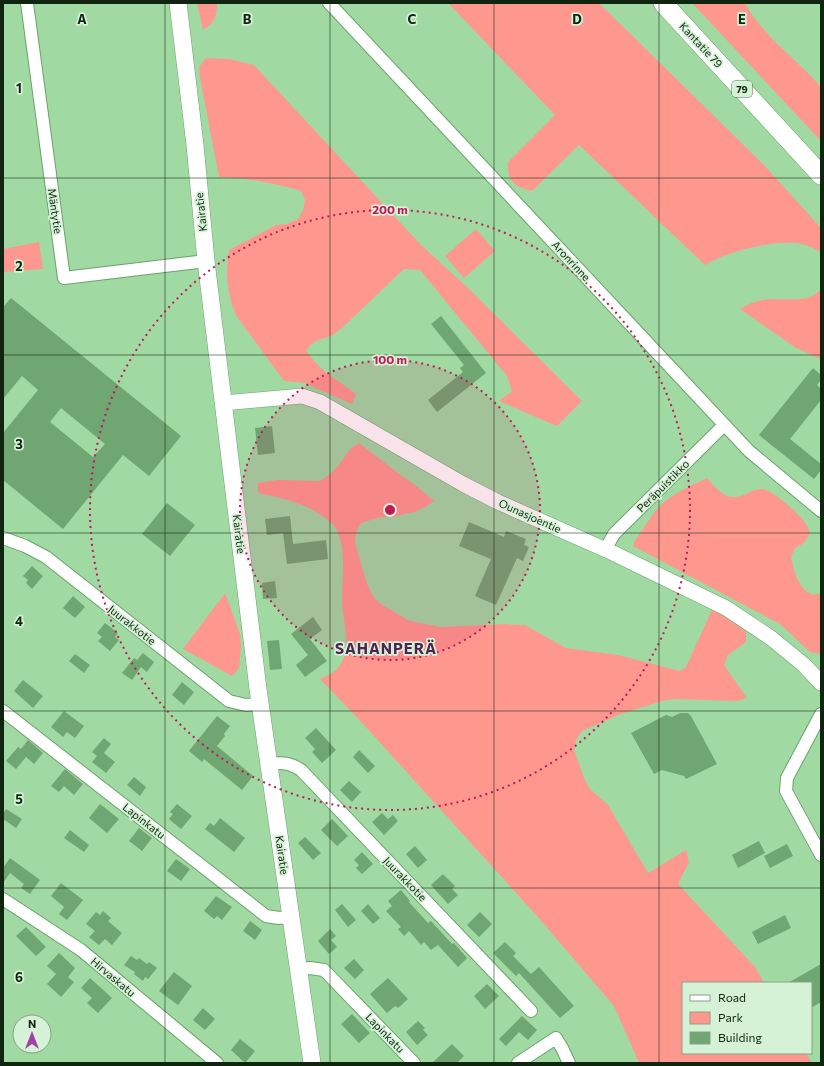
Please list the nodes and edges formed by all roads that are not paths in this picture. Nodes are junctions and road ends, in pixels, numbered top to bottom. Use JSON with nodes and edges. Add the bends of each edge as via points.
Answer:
{"nodes":[{"id":1,"x":27,"y":3,"type":"edge"},
{"id":2,"x":178,"y":3,"type":"edge"},
{"id":3,"x":329,"y":3,"type":"edge"},
{"id":4,"x":663,"y":3,"type":"edge"},
{"id":5,"x":821,"y":175,"type":"edge"},
{"id":6,"x":206,"y":261,"type":"junction"},
{"id":7,"x":223,"y":402,"type":"junction"},
{"id":8,"x":724,"y":425,"type":"junction"},
{"id":9,"x":821,"y":511,"type":"edge"},
{"id":10,"x":3,"y":538,"type":"edge"},
{"id":11,"x":605,"y":550,"type":"junction"},
{"id":12,"x":821,"y":684,"type":"edge"},
{"id":13,"x":261,"y":704,"type":"junction"},
{"id":14,"x":3,"y":711,"type":"edge"},
{"id":15,"x":821,"y":714,"type":"edge"},
{"id":16,"x":270,"y":764,"type":"junction"},
{"id":17,"x":821,"y":854,"type":"edge"},
{"id":18,"x":3,"y":900,"type":"edge"},
{"id":19,"x":290,"y":917,"type":"junction"},
{"id":20,"x":299,"y":969,"type":"junction"},
{"id":21,"x":532,"y":1011,"type":"dead end"},
{"id":22,"x":217,"y":1063,"type":"edge"},
{"id":23,"x":312,"y":1063,"type":"edge"},
{"id":24,"x":414,"y":1063,"type":"edge"},
{"id":25,"x":518,"y":1063,"type":"edge"},
{"id":26,"x":569,"y":1063,"type":"edge"}],
"edges":[{"from":1,"to":6,"type":"street","name":"Mäntytie","via":[[64,278]]},
{"from":2,"to":6,"type":"main road","name":"Kairatie"},
{"from":3,"to":8,"type":"street","name":"Aronrinne"},
{"from":4,"to":5,"type":"main road","name":"Kantatie 79","number":"79"},
{"from":6,"to":7,"type":"main road","name":"Kairatie"},
{"from":7,"to":11,"type":"street","name":"Ounasjoentie","via":[[302,396],[320,402],[463,484]]},
{"from":7,"to":13,"type":"main road","name":"Kairatie"},
{"from":8,"to":9,"type":"street","name":"Aronrinne","via":[[749,451]]},
{"from":8,"to":11,"type":"street","name":"Peräpuistikko","via":[[614,534]]},
{"from":10,"to":13,"type":"street","name":"Juurakkotie","via":[[46,557],[229,701],[246,705]]},
{"from":11,"to":12,"type":"street","name":"Ounasjoentie","via":[[726,608],[771,638],[804,665]]},
{"from":13,"to":16,"type":"main road","name":"Kairatie"},
{"from":14,"to":19,"type":"street","name":"Lapinkatu","via":[[266,916]]},
{"from":15,"to":17,"type":"street","via":[[787,778],[786,791]]},
{"from":16,"to":19,"type":"main road","name":"Kairatie"},
{"from":16,"to":21,"type":"street","name":"Juurakkotie","via":[[282,762],[292,764],[301,770]]},
{"from":18,"to":22,"type":"street","name":"Hirvaskatu","via":[[81,950]]},
{"from":19,"to":20,"type":"main road","name":"Kairatie"},
{"from":20,"to":23,"type":"main road","name":"Kairatie"},
{"from":20,"to":24,"type":"street","name":"Lapinkatu","via":[[324,970]]},
{"from":25,"to":26,"type":"street","via":[[556,1038]]}]}
